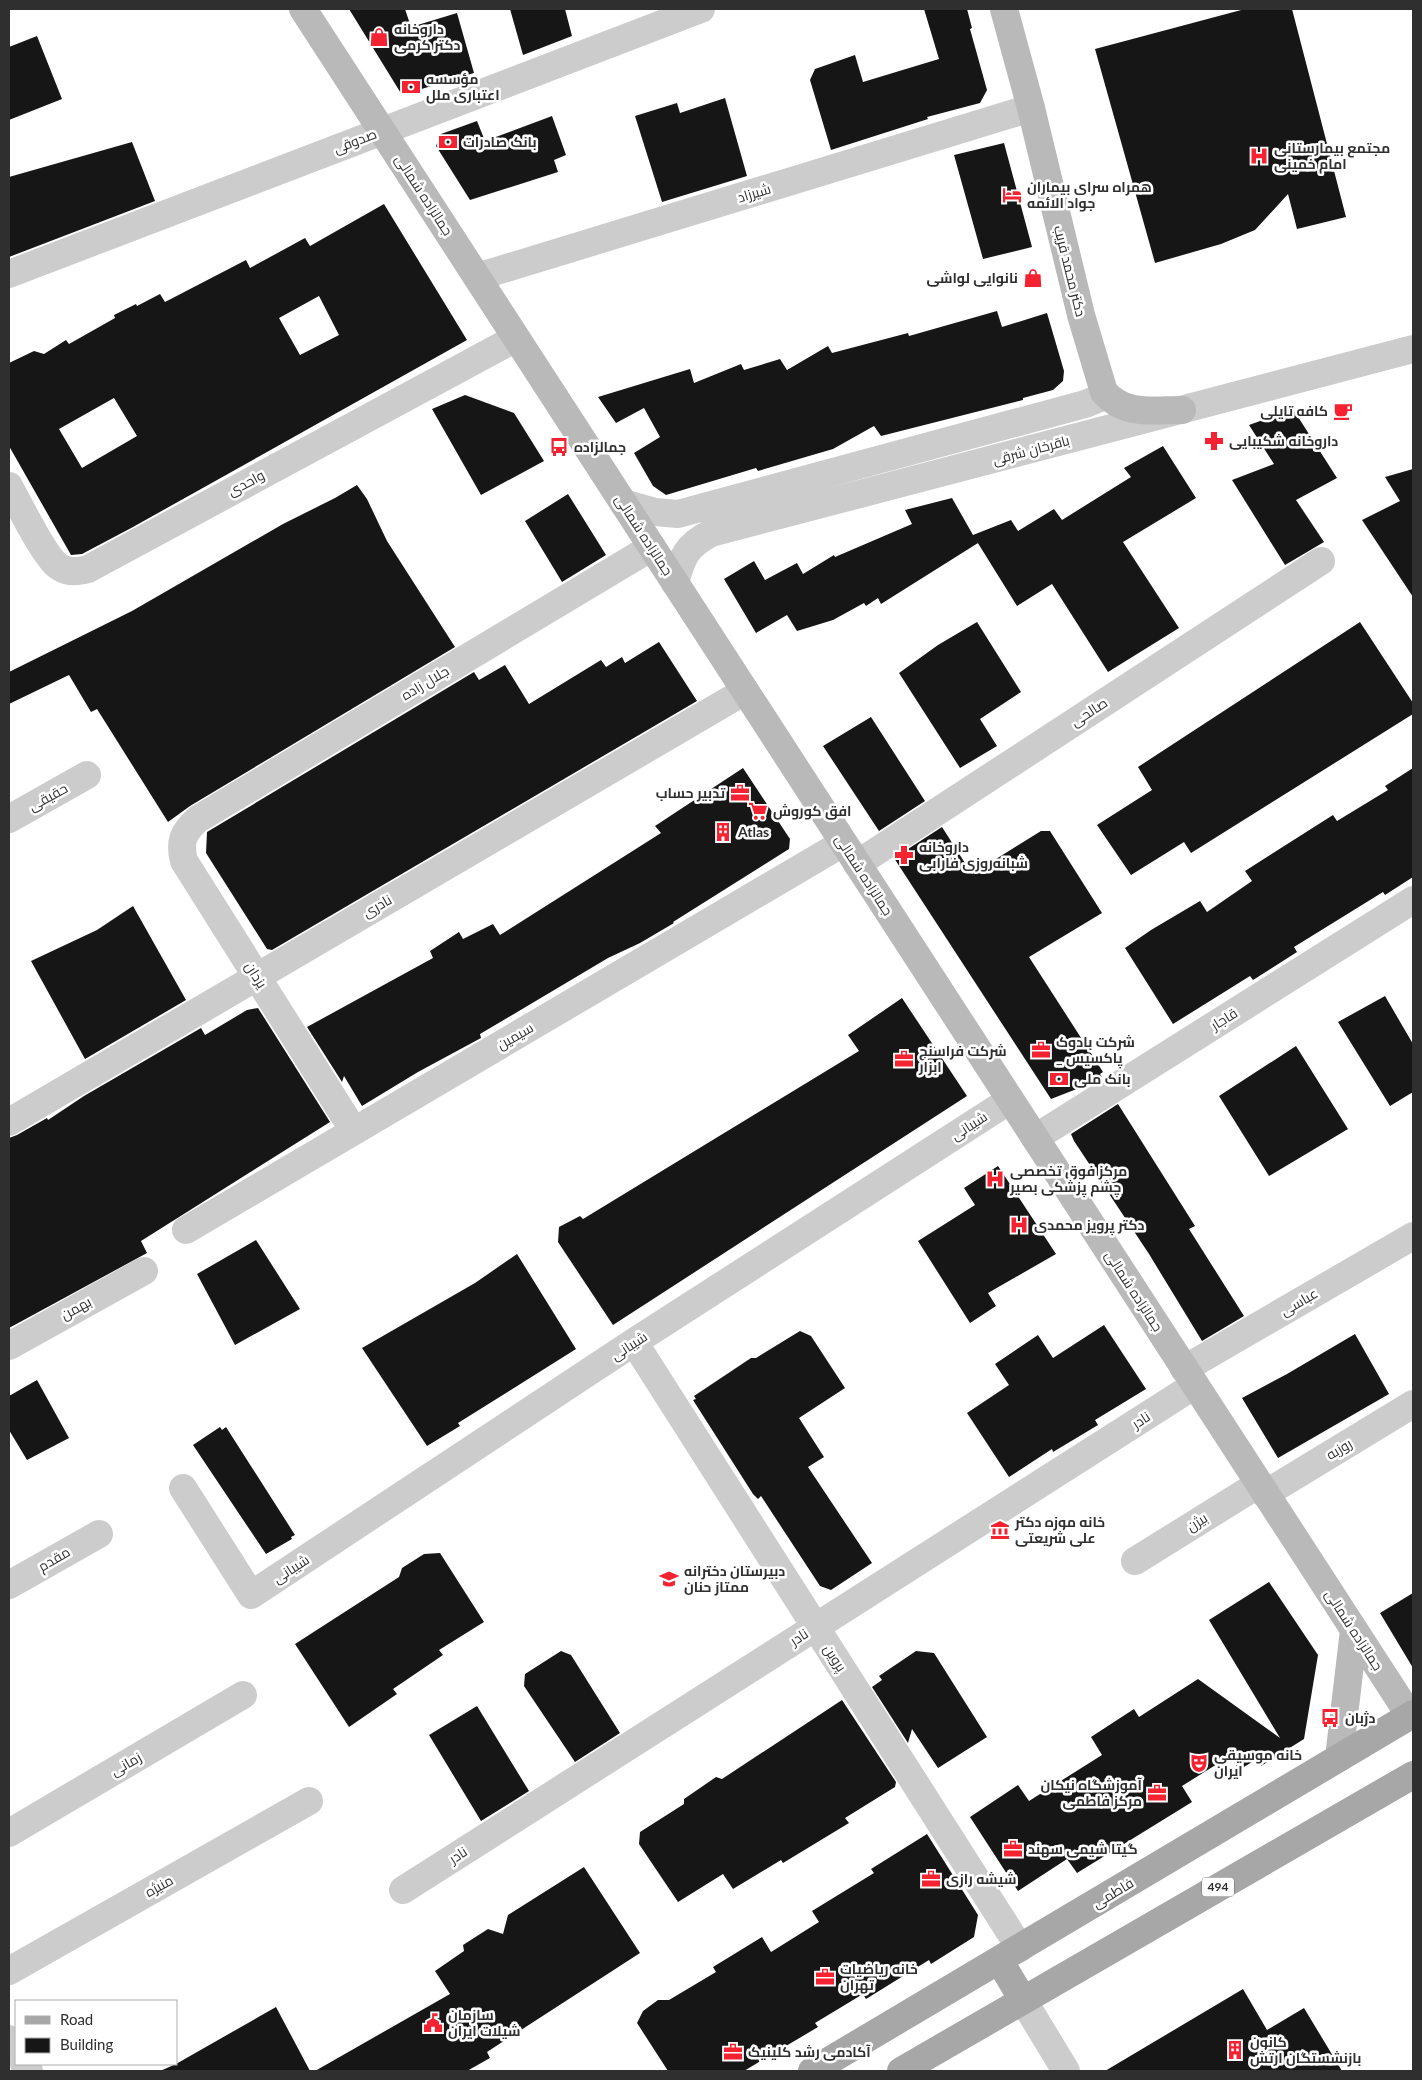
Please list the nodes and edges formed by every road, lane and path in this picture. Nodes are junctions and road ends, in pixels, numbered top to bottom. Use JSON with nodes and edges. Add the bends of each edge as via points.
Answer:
{"nodes":[{"id":1,"x":303,"y":9,"type":"edge"},
{"id":2,"x":701,"y":9,"type":"edge"},
{"id":3,"x":1004,"y":9,"type":"edge"},
{"id":4,"x":1031,"y":108,"type":"junction"},
{"id":5,"x":382,"y":131,"type":"junction"},
{"id":6,"x":9,"y":274,"type":"edge"},
{"id":7,"x":477,"y":277,"type":"junction"},
{"id":8,"x":516,"y":338,"type":"junction"},
{"id":9,"x":1413,"y":349,"type":"edge"},
{"id":10,"x":1104,"y":392,"type":"junction"},
{"id":11,"x":1182,"y":410,"type":"junction"},
{"id":12,"x":9,"y":486,"type":"edge"},
{"id":13,"x":623,"y":503,"type":"junction"},
{"id":14,"x":652,"y":548,"type":"junction"},
{"id":15,"x":1321,"y":561,"type":"dead end"},
{"id":16,"x":675,"y":583,"type":"junction"},
{"id":17,"x":745,"y":691,"type":"junction"},
{"id":18,"x":87,"y":775,"type":"dead end"},
{"id":19,"x":9,"y":819,"type":"edge"},
{"id":20,"x":198,"y":819,"type":"joint"},
{"id":21,"x":850,"y":853,"type":"junction"},
{"id":22,"x":1413,"y":900,"type":"edge"},
{"id":23,"x":257,"y":976,"type":"junction"},
{"id":24,"x":1010,"y":1100,"type":"junction"},
{"id":25,"x":9,"y":1122,"type":"edge"},
{"id":26,"x":354,"y":1131,"type":"junction"},
{"id":27,"x":1035,"y":1138,"type":"junction"},
{"id":28,"x":186,"y":1230,"type":"dead end"},
{"id":29,"x":1413,"y":1236,"type":"edge"},
{"id":30,"x":144,"y":1271,"type":"dead end"},
{"id":31,"x":634,"y":1342,"type":"junction"},
{"id":32,"x":9,"y":1346,"type":"edge"},
{"id":33,"x":1190,"y":1377,"type":"junction"},
{"id":34,"x":1413,"y":1404,"type":"edge"},
{"id":35,"x":183,"y":1488,"type":"dead end"},
{"id":36,"x":1262,"y":1489,"type":"junction"},
{"id":37,"x":99,"y":1534,"type":"dead end"},
{"id":38,"x":1135,"y":1561,"type":"dead end"},
{"id":39,"x":9,"y":1585,"type":"edge"},
{"id":40,"x":816,"y":1627,"type":"junction"},
{"id":41,"x":1354,"y":1630,"type":"junction"},
{"id":42,"x":243,"y":1695,"type":"dead end"},
{"id":43,"x":1412,"y":1717,"type":"edge"},
{"id":44,"x":1339,"y":1758,"type":"junction"},
{"id":45,"x":1413,"y":1775,"type":"edge"},
{"id":46,"x":309,"y":1802,"type":"dead end"},
{"id":47,"x":9,"y":1833,"type":"edge"},
{"id":48,"x":403,"y":1890,"type":"dead end"},
{"id":49,"x":1009,"y":1954,"type":"junction"},
{"id":50,"x":9,"y":1971,"type":"edge"},
{"id":51,"x":1023,"y":2000,"type":"junction"},
{"id":52,"x":812,"y":2071,"type":"edge"},
{"id":53,"x":901,"y":2071,"type":"edge"},
{"id":54,"x":1066,"y":2071,"type":"edge"}],
"edges":[{"from":1,"to":5,"type":"main road","name":"جمالزاده شمالی"},
{"from":2,"to":5,"type":"street","name":"صدوقی"},
{"from":3,"to":4,"type":"main road","name":"دکتر محمد قریب"},
{"from":4,"to":7,"type":"street","name":"شیرزاد"},
{"from":4,"to":10,"type":"main road","name":"دکتر محمد قریب","via":[[1081,315]]},
{"from":5,"to":6,"type":"street","name":"صدوقی"},
{"from":5,"to":7,"type":"main road","name":"جمالزاده شمالی"},
{"from":7,"to":8,"type":"main road","name":"جمالزاده شمالی"},
{"from":8,"to":12,"type":"street","name":"واحدی","via":[[88,569],[71,572],[51,560]]},
{"from":8,"to":13,"type":"main road","name":"جمالزاده شمالی"},
{"from":9,"to":11,"type":"street","name":"باقرخان شرقی"},
{"from":10,"to":11,"type":"main road","via":[[1110,400],[1127,409]]},
{"from":10,"to":13,"type":"street","via":[[1100,398],[1085,404],[678,514],[655,512]]},
{"from":11,"to":16,"type":"street","name":"باقرخان شرقی","via":[[711,534],[688,548]]},
{"from":13,"to":14,"type":"main road","name":"جمالزاده شمالی"},
{"from":14,"to":16,"type":"main road","name":"جمالزاده شمالی"},
{"from":14,"to":20,"type":"street","name":"جلال زاده"},
{"from":15,"to":21,"type":"street","name":"صالحی"},
{"from":16,"to":17,"type":"main road","name":"جمالزاده شمالی"},
{"from":17,"to":21,"type":"main road","name":"جمالزاده شمالی"},
{"from":17,"to":23,"type":"street","name":"نادری"},
{"from":18,"to":19,"type":"street","name":"حقیقی"},
{"from":20,"to":23,"type":"street","name":"یزدان","via":[[183,836],[181,851],[184,861]]},
{"from":21,"to":24,"type":"main road","name":"جمالزاده شمالی"},
{"from":21,"to":26,"type":"street","name":"سیمین"},
{"from":22,"to":27,"type":"street","name":"قاجار"},
{"from":23,"to":25,"type":"street","name":"نادری"},
{"from":23,"to":26,"type":"street","name":"یزدان"},
{"from":24,"to":27,"type":"main road","name":"جمالزاده شمالی"},
{"from":24,"to":31,"type":"street","name":"شیبانی"},
{"from":26,"to":28,"type":"street","name":"سیمین"},
{"from":27,"to":33,"type":"main road","name":"جمالزاده شمالی"},
{"from":29,"to":33,"type":"street","name":"عباسی"},
{"from":30,"to":32,"type":"street","name":"بهمن"},
{"from":31,"to":35,"type":"street","name":"شیبانی","via":[[251,1595]]},
{"from":31,"to":40,"type":"street","name":"پروین"},
{"from":33,"to":36,"type":"main road","name":"جمالزاده شمالی"},
{"from":33,"to":40,"type":"street","name":"نادر"},
{"from":34,"to":36,"type":"street","name":"روزبه"},
{"from":36,"to":38,"type":"street","name":"بیژن"},
{"from":36,"to":41,"type":"main road","name":"جمالزاده شمالی"},
{"from":37,"to":39,"type":"street","name":"مقدم"},
{"from":40,"to":48,"type":"street","name":"نادر"},
{"from":40,"to":49,"type":"street","name":"پروین"},
{"from":41,"to":43,"type":"main road","name":"جمالزاده شمالی"},
{"from":41,"to":44,"type":"main road"},
{"from":42,"to":47,"type":"street","name":"زمانی"},
{"from":43,"to":44,"type":"main road","name":"فاطمی"},
{"from":44,"to":49,"type":"main road","name":"فاطمی"},
{"from":45,"to":51,"type":"main road","number":"494"},
{"from":46,"to":50,"type":"street","name":"منیژه"},
{"from":49,"to":51,"type":"main road"},
{"from":49,"to":52,"type":"main road","name":"فاطمی"},
{"from":51,"to":53,"type":"main road","number":"494"},
{"from":51,"to":54,"type":"street"}]}
